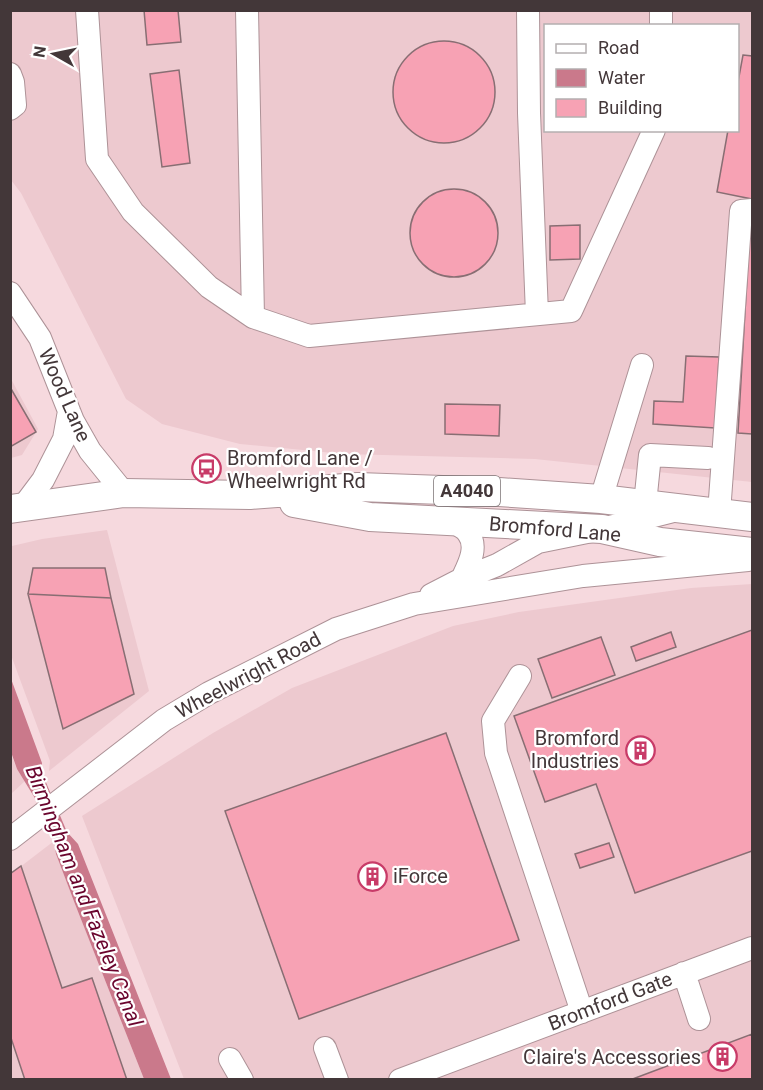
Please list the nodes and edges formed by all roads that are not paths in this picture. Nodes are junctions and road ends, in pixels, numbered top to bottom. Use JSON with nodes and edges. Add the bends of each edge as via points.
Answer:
{"nodes":[{"id":1,"x":87,"y":10,"type":"edge"},
{"id":2,"x":248,"y":10,"type":"edge"},
{"id":3,"x":528,"y":10,"type":"edge"},
{"id":4,"x":10,"y":74,"type":"edge"},
{"id":5,"x":10,"y":109,"type":"edge"},
{"id":6,"x":653,"y":132,"type":"edge"},
{"id":7,"x":753,"y":210,"type":"edge"},
{"id":8,"x":10,"y":293,"type":"edge"},
{"id":9,"x":537,"y":314,"type":"junction"},
{"id":10,"x":253,"y":317,"type":"junction"},
{"id":11,"x":642,"y":365,"type":"dead end"},
{"id":12,"x":69,"y":411,"type":"junction"},
{"id":13,"x":708,"y":458,"type":"dead end"},
{"id":14,"x":124,"y":493,"type":"junction"},
{"id":15,"x":250,"y":495,"type":"junction"},
{"id":16,"x":601,"y":499,"type":"junction"},
{"id":17,"x":645,"y":504,"type":"junction"},
{"id":18,"x":16,"y":508,"type":"edge"},
{"id":19,"x":683,"y":509,"type":"junction"},
{"id":20,"x":719,"y":513,"type":"junction"},
{"id":21,"x":753,"y":517,"type":"edge"},
{"id":22,"x":453,"y":521,"type":"junction"},
{"id":23,"x":602,"y":529,"type":"junction"},
{"id":24,"x":753,"y":552,"type":"edge"},
{"id":25,"x":753,"y":560,"type":"edge"},
{"id":26,"x":462,"y":579,"type":"junction"},
{"id":27,"x":414,"y":604,"type":"junction"},
{"id":28,"x":520,"y":676,"type":"dead end"},
{"id":29,"x":13,"y":837,"type":"edge"},
{"id":30,"x":753,"y":948,"type":"edge"},
{"id":31,"x":684,"y":974,"type":"junction"},
{"id":32,"x":582,"y":1012,"type":"junction"},
{"id":33,"x":699,"y":1019,"type":"dead end"},
{"id":34,"x":325,"y":1048,"type":"dead end"},
{"id":35,"x":230,"y":1059,"type":"dead end"},
{"id":36,"x":242,"y":1080,"type":"edge"},
{"id":37,"x":337,"y":1080,"type":"edge"},
{"id":38,"x":400,"y":1080,"type":"edge"}],
"edges":[{"from":1,"to":10,"type":"street","via":[[97,159],[133,212],[209,287]]},
{"from":2,"to":10,"type":"street"},
{"from":3,"to":9,"type":"street"},
{"from":4,"to":5,"type":"street","via":[[15,105]]},
{"from":6,"to":9,"type":"street","via":[[571,311]]},
{"from":7,"to":20,"type":"street","via":[[741,211]]},
{"from":8,"to":12,"type":"street","name":"Wood Lane","via":[[40,338]]},
{"from":9,"to":10,"type":"street","via":[[309,336]]},
{"from":11,"to":16,"type":"street"},
{"from":12,"to":14,"type":"street","name":"Wood Lane","via":[[90,451]]},
{"from":12,"to":18,"type":"street","via":[[64,439],[44,480]]},
{"from":13,"to":17,"type":"street","via":[[650,455]]},
{"from":14,"to":15,"type":"main road","name":"Bromford Lane","number":"A4040"},
{"from":14,"to":18,"type":"main road","name":"Bromford Lane","number":"A4040"},
{"from":15,"to":16,"type":"main road","name":"Bromford Lane","number":"A4040","via":[[358,487]]},
{"from":15,"to":22,"type":"main road","name":"Bromford Lane","number":"A4040","via":[[370,517]]},
{"from":16,"to":17,"type":"main road","name":"Bromford Lane","number":"A4040"},
{"from":17,"to":19,"type":"main road","name":"Bromford Lane","number":"A4040"},
{"from":19,"to":20,"type":"main road","name":"Bromford Lane","number":"A4040"},
{"from":19,"to":23,"type":"street"},
{"from":20,"to":21,"type":"main road","name":"Bromford Lane","number":"A4040"},
{"from":22,"to":23,"type":"main road","name":"Bromford Lane","number":"A4040"},
{"from":22,"to":26,"type":"street","via":[[469,533],[474,545]]},
{"from":23,"to":24,"type":"main road","name":"Bromford Lane","number":"A4040","via":[[660,542]]},
{"from":23,"to":26,"type":"street","via":[[538,542]]},
{"from":25,"to":27,"type":"street","via":[[583,576]]},
{"from":26,"to":27,"type":"street"},
{"from":27,"to":29,"type":"street","name":"Wheelwright Road","via":[[336,629],[209,693],[164,720]]},
{"from":28,"to":32,"type":"street","via":[[493,721],[496,753]]},
{"from":30,"to":31,"type":"street","name":"Bromford Gate"},
{"from":31,"to":32,"type":"street","name":"Bromford Gate"},
{"from":31,"to":33,"type":"street"},
{"from":32,"to":38,"type":"street","name":"Bromford Gate"},
{"from":34,"to":37,"type":"street"},
{"from":35,"to":36,"type":"street"}]}
